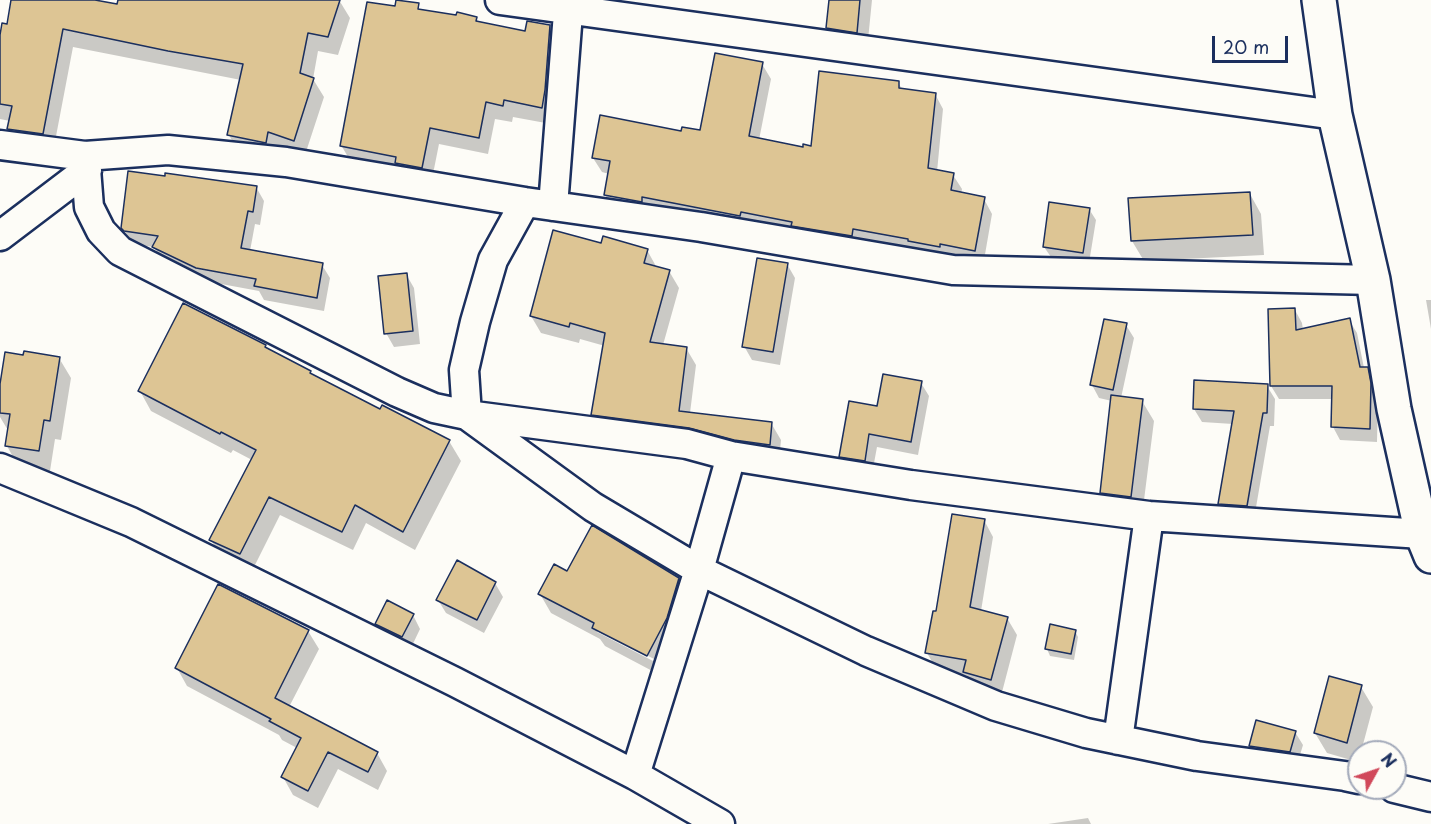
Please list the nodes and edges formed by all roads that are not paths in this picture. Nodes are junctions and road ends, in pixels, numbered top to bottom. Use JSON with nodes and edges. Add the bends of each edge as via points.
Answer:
{"nodes":[{"id":1,"x":500,"y":0,"type":"edge"},
{"id":2,"x":1319,"y":0,"type":"edge"},
{"id":3,"x":568,"y":5,"type":"edge"},
{"id":4,"x":1335,"y":114,"type":"junction"},
{"id":5,"x":0,"y":145,"type":"edge"},
{"id":6,"x":86,"y":163,"type":"junction"},
{"id":7,"x":525,"y":202,"type":"junction"},
{"id":8,"x":553,"y":206,"type":"junction"},
{"id":9,"x":0,"y":236,"type":"edge"},
{"id":10,"x":1372,"y":280,"type":"junction"},
{"id":11,"x":467,"y":415,"type":"junction"},
{"id":12,"x":731,"y":456,"type":"junction"},
{"id":13,"x":0,"y":468,"type":"edge"},
{"id":14,"x":1149,"y":516,"type":"junction"},
{"id":15,"x":1426,"y":545,"type":"edge"},
{"id":16,"x":699,"y":570,"type":"junction"},
{"id":17,"x":1118,"y":740,"type":"junction"},
{"id":18,"x":635,"y":775,"type":"junction"},
{"id":19,"x":1347,"y":777,"type":"edge"},
{"id":20,"x":1407,"y":791,"type":"edge"},
{"id":21,"x":1431,"y":797,"type":"edge"},
{"id":22,"x":720,"y":824,"type":"edge"}],
"edges":[{"from":1,"to":3,"type":"street"},
{"from":2,"to":4,"type":"street"},
{"from":3,"to":4,"type":"street"},
{"from":3,"to":8,"type":"street"},
{"from":4,"to":10,"type":"street"},
{"from":5,"to":6,"type":"street"},
{"from":6,"to":7,"type":"street","via":[[168,150],[286,162]]},
{"from":6,"to":9,"type":"street"},
{"from":6,"to":11,"type":"street","via":[[89,207],[101,231],[120,251],[397,392],[434,408]]},
{"from":7,"to":8,"type":"street"},
{"from":7,"to":11,"type":"street","via":[[494,260],[475,322],[464,370]]},
{"from":8,"to":10,"type":"street","via":[[953,270]]},
{"from":10,"to":15,"type":"street","via":[[1394,409]]},
{"from":11,"to":12,"type":"street","via":[[687,444]]},
{"from":11,"to":16,"type":"street","via":[[593,507]]},
{"from":12,"to":14,"type":"street","via":[[911,485]]},
{"from":12,"to":16,"type":"street"},
{"from":13,"to":18,"type":"street","via":[[131,522]]},
{"from":14,"to":15,"type":"street"},
{"from":14,"to":17,"type":"street"},
{"from":16,"to":17,"type":"street","via":[[866,651],[996,706]]},
{"from":16,"to":18,"type":"street"},
{"from":17,"to":19,"type":"street","via":[[1197,756]]},
{"from":18,"to":22,"type":"street"},
{"from":20,"to":21,"type":"street"}]}
